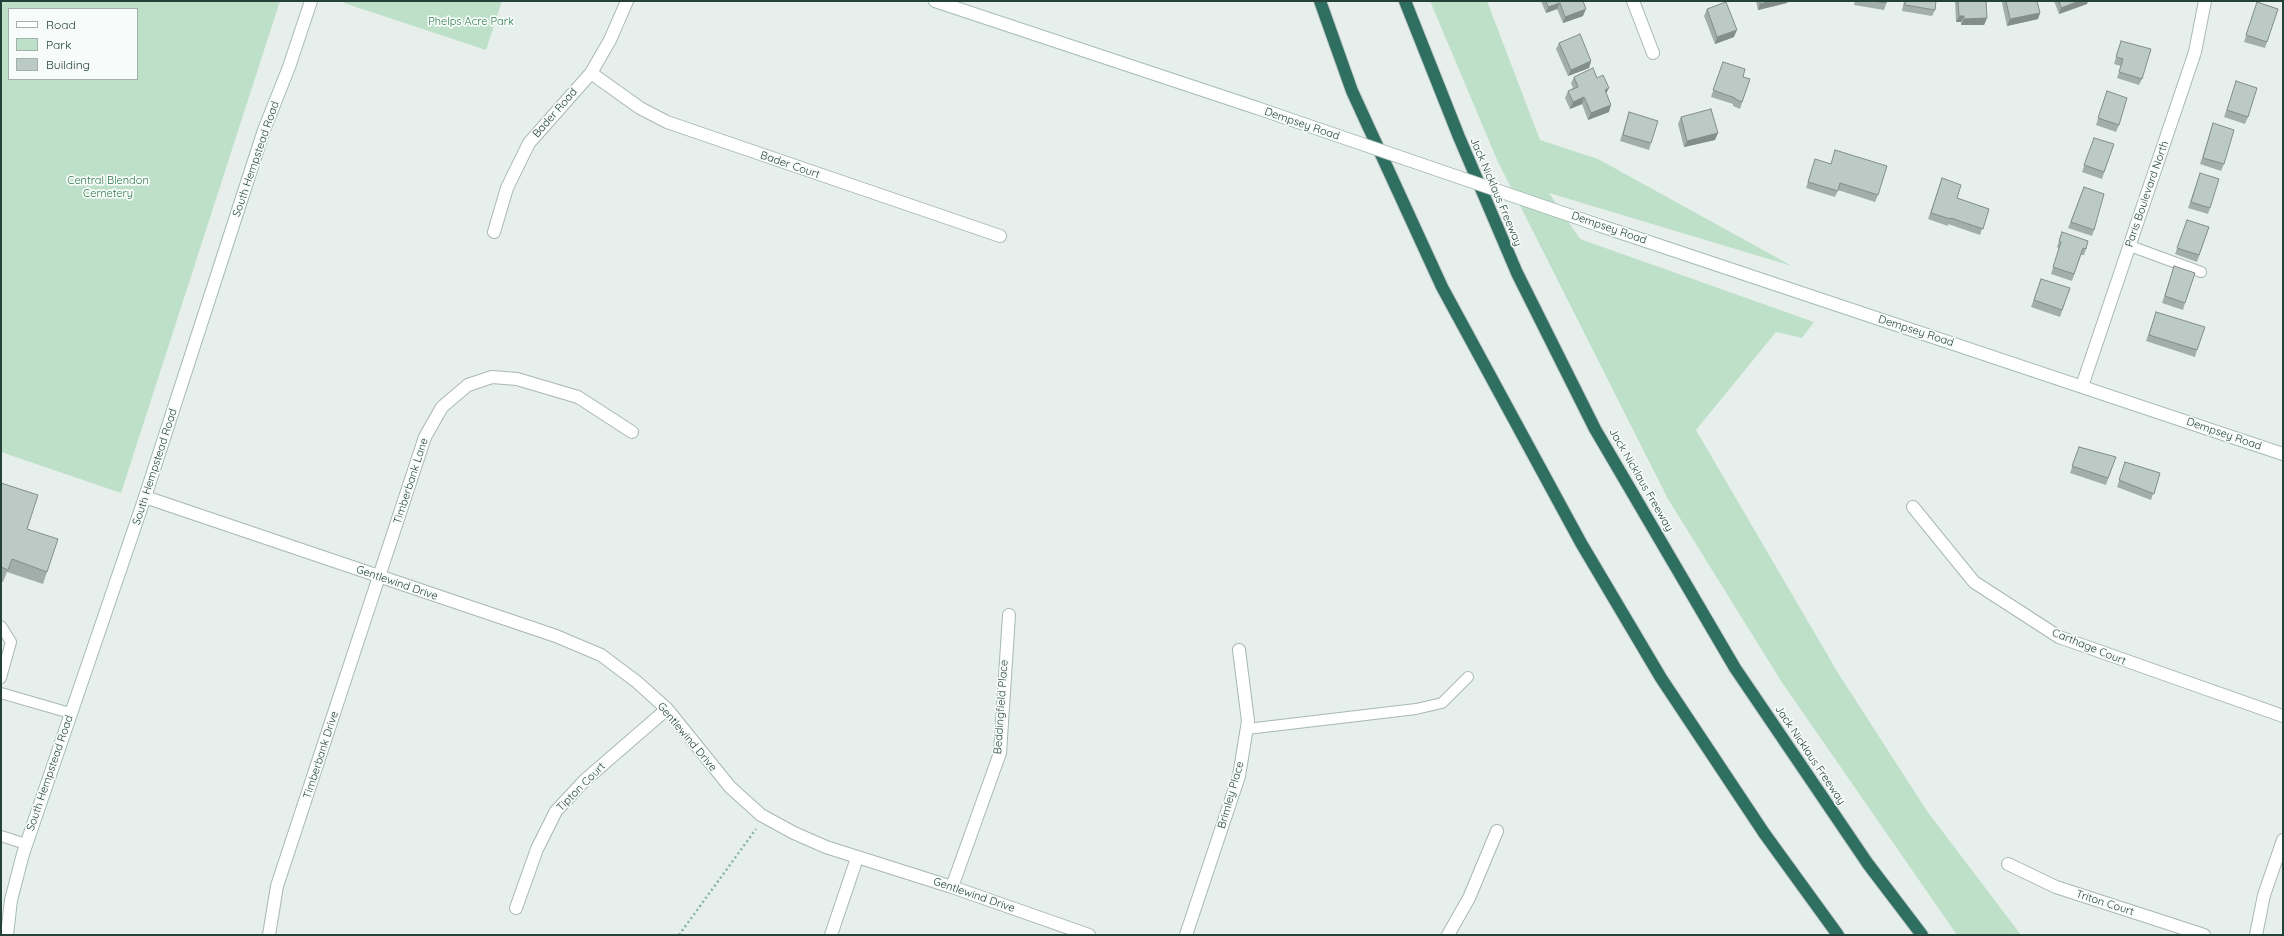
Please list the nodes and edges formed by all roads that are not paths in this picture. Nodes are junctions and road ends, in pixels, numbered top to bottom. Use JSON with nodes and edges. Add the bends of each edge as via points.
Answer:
{"nodes":[{"id":1,"x":311,"y":1,"type":"edge"},
{"id":2,"x":627,"y":1,"type":"edge"},
{"id":3,"x":935,"y":1,"type":"edge"},
{"id":4,"x":1320,"y":1,"type":"edge"},
{"id":5,"x":1405,"y":1,"type":"edge"},
{"id":6,"x":1633,"y":1,"type":"edge"},
{"id":7,"x":2205,"y":1,"type":"edge"},
{"id":8,"x":1653,"y":53,"type":"dead end"},
{"id":9,"x":591,"y":73,"type":"junction"},
{"id":10,"x":494,"y":232,"type":"dead end"},
{"id":11,"x":1000,"y":236,"type":"dead end"},
{"id":12,"x":2130,"y":246,"type":"junction"},
{"id":13,"x":2201,"y":272,"type":"dead end"},
{"id":14,"x":2082,"y":386,"type":"junction"},
{"id":15,"x":632,"y":432,"type":"dead end"},
{"id":16,"x":2283,"y":454,"type":"edge"},
{"id":17,"x":145,"y":497,"type":"junction"},
{"id":18,"x":1913,"y":506,"type":"dead end"},
{"id":19,"x":380,"y":577,"type":"junction"},
{"id":20,"x":1008,"y":615,"type":"dead end"},
{"id":21,"x":1,"y":626,"type":"edge"},
{"id":22,"x":1239,"y":650,"type":"dead end"},
{"id":23,"x":1468,"y":677,"type":"dead end"},
{"id":24,"x":1,"y":678,"type":"edge"},
{"id":25,"x":1,"y":693,"type":"edge"},
{"id":26,"x":667,"y":709,"type":"junction"},
{"id":27,"x":70,"y":713,"type":"junction"},
{"id":28,"x":2283,"y":716,"type":"edge"},
{"id":29,"x":1247,"y":729,"type":"junction"},
{"id":30,"x":1496,"y":831,"type":"dead end"},
{"id":31,"x":1,"y":836,"type":"edge"},
{"id":32,"x":2283,"y":840,"type":"edge"},
{"id":33,"x":26,"y":844,"type":"junction"},
{"id":34,"x":857,"y":858,"type":"junction"},
{"id":35,"x":2008,"y":864,"type":"dead end"},
{"id":36,"x":952,"y":887,"type":"junction"},
{"id":37,"x":516,"y":908,"type":"dead end"},
{"id":38,"x":1083,"y":934,"type":"edge"},
{"id":39,"x":7,"y":935,"type":"edge"},
{"id":40,"x":270,"y":935,"type":"edge"},
{"id":41,"x":831,"y":935,"type":"edge"},
{"id":42,"x":1186,"y":935,"type":"edge"},
{"id":43,"x":1448,"y":935,"type":"edge"},
{"id":44,"x":1838,"y":935,"type":"edge"},
{"id":45,"x":1922,"y":935,"type":"edge"},
{"id":46,"x":2204,"y":935,"type":"edge"},
{"id":47,"x":2256,"y":935,"type":"edge"}],
"edges":[{"from":1,"to":17,"type":"street","name":"South Hempstead Road","via":[[264,130]]},
{"from":2,"to":9,"type":"street","name":"Bader Road","via":[[610,40]]},
{"from":3,"to":14,"type":"street","name":"Dempsey Road","bridge":true},
{"from":4,"to":44,"type":"highway","via":[[1352,91],[1442,287],[1581,543],[1661,678],[1764,833]]},
{"from":5,"to":45,"type":"highway","name":"Jack Nicklaus Freeway","via":[[1517,273],[1595,429],[1735,668],[1868,864]]},
{"from":6,"to":8,"type":"street"},
{"from":7,"to":12,"type":"street","name":"Paris Boulevard North","via":[[2195,52]]},
{"from":9,"to":10,"type":"street","name":"Bader Road","via":[[529,143],[516,166]]},
{"from":9,"to":11,"type":"street","name":"Bader Court","via":[[640,108],[673,124]]},
{"from":12,"to":13,"type":"lane"},
{"from":12,"to":14,"type":"street","name":"Paris Boulevard North"},
{"from":14,"to":16,"type":"street","name":"Dempsey Road"},
{"from":15,"to":19,"type":"street","name":"Timberbank Lane","via":[[578,397],[517,379],[492,377],[468,385],[442,407],[425,437]]},
{"from":17,"to":19,"type":"street","name":"Gentlewind Drive"},
{"from":17,"to":27,"type":"street","name":"South Hempstead Road"},
{"from":18,"to":28,"type":"street","name":"Carthage Court","via":[[1974,582],[2059,637]]},
{"from":19,"to":26,"type":"street","name":"Gentlewind Drive","via":[[556,636],[601,655]]},
{"from":19,"to":40,"type":"street","name":"Timberbank Drive","via":[[277,886]]},
{"from":20,"to":36,"type":"street","name":"Beddingfield Place","via":[[1000,753]]},
{"from":21,"to":24,"type":"lane","via":[[11,642]]},
{"from":22,"to":29,"type":"street","name":"Brimley Place"},
{"from":23,"to":29,"type":"lane","via":[[1442,703],[1416,709]]},
{"from":25,"to":27,"type":"lane"},
{"from":26,"to":34,"type":"street","name":"Gentlewind Drive","via":[[730,787],[761,815],[794,833]]},
{"from":26,"to":37,"type":"street","name":"Tipton Court","via":[[585,780],[556,811],[537,849]]},
{"from":27,"to":33,"type":"street","name":"South Hempstead Road"},
{"from":29,"to":42,"type":"street","name":"Brimley Place","via":[[1239,776]]},
{"from":30,"to":43,"type":"street","via":[[1469,898]]},
{"from":31,"to":33,"type":"lane"},
{"from":32,"to":47,"type":"street","via":[[2264,895]]},
{"from":33,"to":39,"type":"street","name":"South Hempstead Road","via":[[11,900]]},
{"from":34,"to":36,"type":"street","name":"Gentlewind Drive"},
{"from":34,"to":41,"type":"street"},
{"from":35,"to":46,"type":"street","name":"Triton Court","via":[[2056,887]]},
{"from":36,"to":38,"type":"street","name":"Gentlewind Drive"}]}
